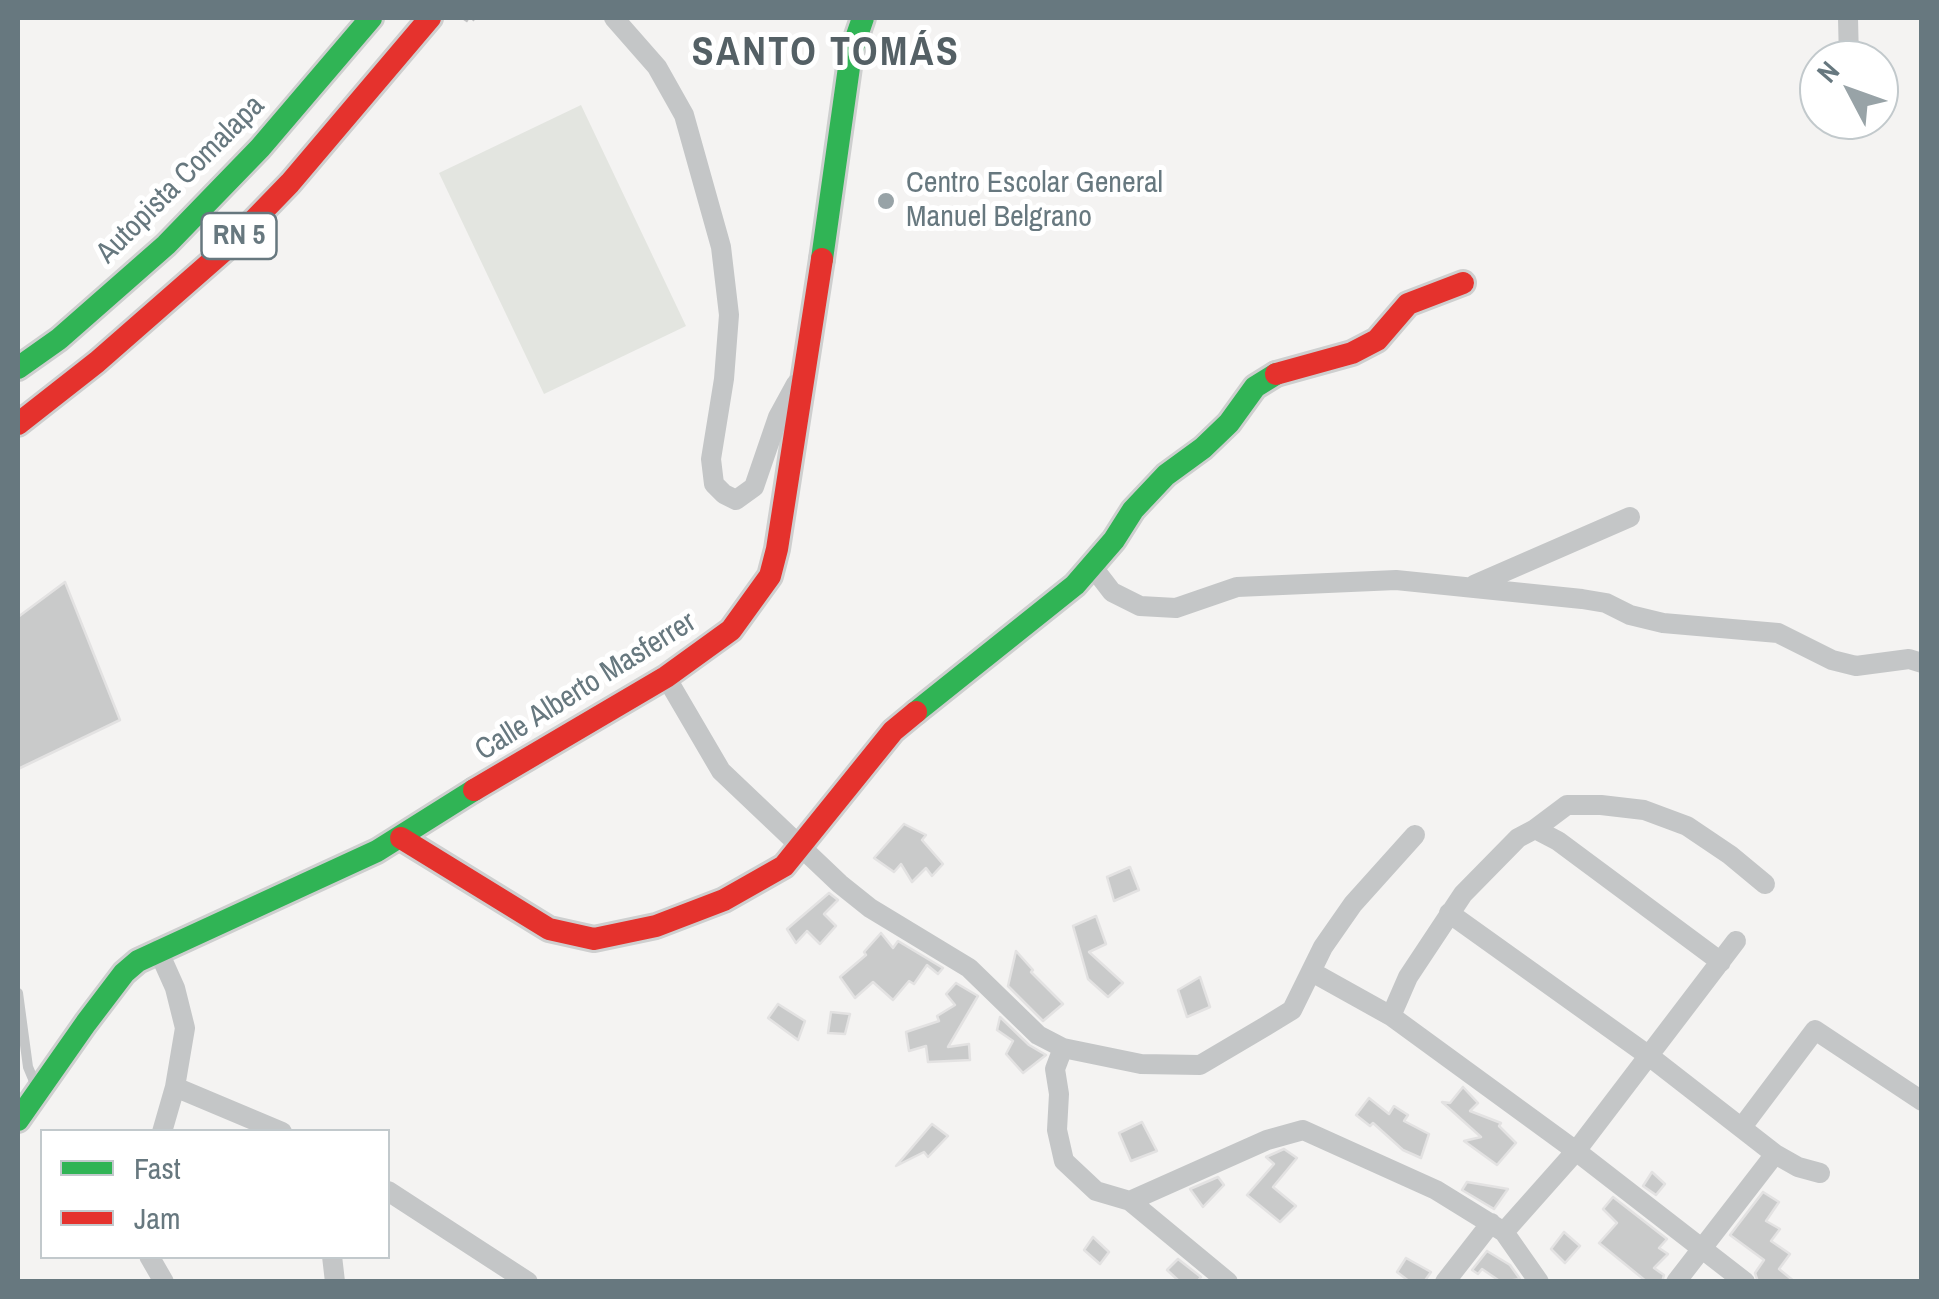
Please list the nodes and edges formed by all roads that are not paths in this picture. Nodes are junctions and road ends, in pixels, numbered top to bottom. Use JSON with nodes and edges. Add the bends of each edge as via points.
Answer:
{"nodes":[{"id":1,"x":371,"y":18,"type":"edge"},
{"id":2,"x":430,"y":18,"type":"edge"},
{"id":3,"x":614,"y":18,"type":"edge"},
{"id":4,"x":863,"y":18,"type":"edge"},
{"id":5,"x":1463,"y":283,"type":"dead end"},
{"id":6,"x":807,"y":363,"type":"junction"},
{"id":7,"x":18,"y":368,"type":"edge"},
{"id":8,"x":18,"y":424,"type":"edge"},
{"id":9,"x":1630,"y":517,"type":"dead end"},
{"id":10,"x":1092,"y":566,"type":"junction"},
{"id":11,"x":1472,"y":586,"type":"junction"},
{"id":12,"x":1922,"y":663,"type":"edge"},
{"id":13,"x":666,"y":678,"type":"junction"},
{"id":14,"x":1536,"y":829,"type":"junction"},
{"id":15,"x":1415,"y":835,"type":"dead end"},
{"id":16,"x":401,"y":838,"type":"junction"},
{"id":17,"x":800,"y":847,"type":"junction"},
{"id":18,"x":1765,"y":884,"type":"dead end"},
{"id":19,"x":1449,"y":912,"type":"junction"},
{"id":20,"x":1736,"y":940,"type":"dead end"},
{"id":21,"x":158,"y":950,"type":"junction"},
{"id":22,"x":1721,"y":962,"type":"junction"},
{"id":23,"x":1312,"y":972,"type":"junction"},
{"id":24,"x":18,"y":994,"type":"edge"},
{"id":25,"x":1391,"y":1016,"type":"junction"},
{"id":26,"x":1063,"y":1048,"type":"junction"},
{"id":27,"x":1648,"y":1056,"type":"junction"},
{"id":28,"x":175,"y":1086,"type":"junction"},
{"id":29,"x":39,"y":1092,"type":"junction"},
{"id":30,"x":1922,"y":1101,"type":"edge"},
{"id":31,"x":18,"y":1120,"type":"edge"},
{"id":32,"x":1742,"y":1127,"type":"junction"},
{"id":33,"x":163,"y":1129,"type":"edge"},
{"id":34,"x":275,"y":1129,"type":"edge"},
{"id":35,"x":1576,"y":1151,"type":"junction"},
{"id":36,"x":1774,"y":1154,"type":"junction"},
{"id":37,"x":1820,"y":1173,"type":"dead end"},
{"id":38,"x":390,"y":1192,"type":"edge"},
{"id":39,"x":1130,"y":1201,"type":"junction"},
{"id":40,"x":1498,"y":1228,"type":"junction"},
{"id":41,"x":1701,"y":1248,"type":"junction"},
{"id":42,"x":150,"y":1259,"type":"edge"},
{"id":43,"x":164,"y":1282,"type":"edge"},
{"id":44,"x":528,"y":1282,"type":"edge"},
{"id":45,"x":1228,"y":1282,"type":"edge"},
{"id":46,"x":1444,"y":1282,"type":"edge"},
{"id":47,"x":1539,"y":1282,"type":"edge"},
{"id":48,"x":1676,"y":1282,"type":"edge"},
{"id":49,"x":1745,"y":1282,"type":"edge"}],
"edges":[{"from":1,"to":7,"type":"main road","name":"Autopista Comalapa","number":"RN 5","via":[[178,232]]},
{"from":2,"to":8,"type":"main road","number":"RN 5","via":[[226,249]]},
{"from":3,"to":6,"type":"street","via":[[657,67],[684,115],[721,247],[728,328],[712,459],[714,484],[724,494],[736,500],[754,486],[778,417]]},
{"from":4,"to":6,"type":"main road","name":"Calle Alberto Masferrer","via":[[851,53]]},
{"from":5,"to":10,"type":"main road","via":[[1408,304],[1377,340],[1352,353],[1276,374],[1255,387],[1229,423],[1133,510]]},
{"from":6,"to":13,"type":"main road","name":"Calle Alberto Masferrer","via":[[770,576],[731,630]]},
{"from":9,"to":11,"type":"street"},
{"from":10,"to":11,"type":"street","via":[[1112,592],[1140,606],[1176,608],[1238,588],[1290,584],[1396,580]]},
{"from":10,"to":17,"type":"main road","via":[[893,730]]},
{"from":11,"to":12,"type":"street","via":[[1594,601],[1663,623],[1778,632],[1856,666]]},
{"from":13,"to":16,"type":"main road","name":"Calle Alberto Masferrer"},
{"from":13,"to":17,"type":"street","via":[[721,771]]},
{"from":14,"to":18,"type":"street","via":[[1567,805],[1644,810],[1686,826]]},
{"from":14,"to":19,"type":"street","via":[[1518,838]]},
{"from":14,"to":22,"type":"street"},
{"from":15,"to":23,"type":"street","via":[[1353,904]]},
{"from":16,"to":17,"type":"main road","via":[[549,929],[594,939],[656,926],[724,900],[784,866]]},
{"from":16,"to":21,"type":"main road","name":"Calle Alberto Masferrer"},
{"from":17,"to":26,"type":"street","via":[[870,908],[969,968],[1038,1035]]},
{"from":19,"to":25,"type":"street"},
{"from":19,"to":27,"type":"street"},
{"from":20,"to":22,"type":"street"},
{"from":21,"to":28,"type":"street","via":[[185,1028]]},
{"from":21,"to":29,"type":"main road","name":"Calle Alberto Masferrer","via":[[124,973]]},
{"from":22,"to":27,"type":"street"},
{"from":23,"to":25,"type":"street"},
{"from":23,"to":26,"type":"street","via":[[1292,1010],[1200,1065],[1141,1064]]},
{"from":24,"to":29,"type":"lane","via":[[28,1067]]},
{"from":25,"to":35,"type":"street"},
{"from":26,"to":39,"type":"street","via":[[1055,1069],[1064,1161],[1096,1191]]},
{"from":27,"to":32,"type":"street"},
{"from":27,"to":35,"type":"street"},
{"from":28,"to":33,"type":"street"},
{"from":28,"to":34,"type":"street"},
{"from":29,"to":31,"type":"main road","name":"Calle Alberto Masferrer"},
{"from":30,"to":32,"type":"street","via":[[1815,1030]]},
{"from":32,"to":36,"type":"street"},
{"from":35,"to":40,"type":"street"},
{"from":35,"to":41,"type":"street"},
{"from":36,"to":37,"type":"street"},
{"from":36,"to":41,"type":"street"},
{"from":38,"to":44,"type":"street"},
{"from":39,"to":40,"type":"street","via":[[1302,1130],[1436,1190]]},
{"from":39,"to":45,"type":"street"},
{"from":40,"to":46,"type":"street"},
{"from":40,"to":47,"type":"street"},
{"from":41,"to":48,"type":"street"},
{"from":41,"to":49,"type":"street"},
{"from":42,"to":43,"type":"street"}]}
